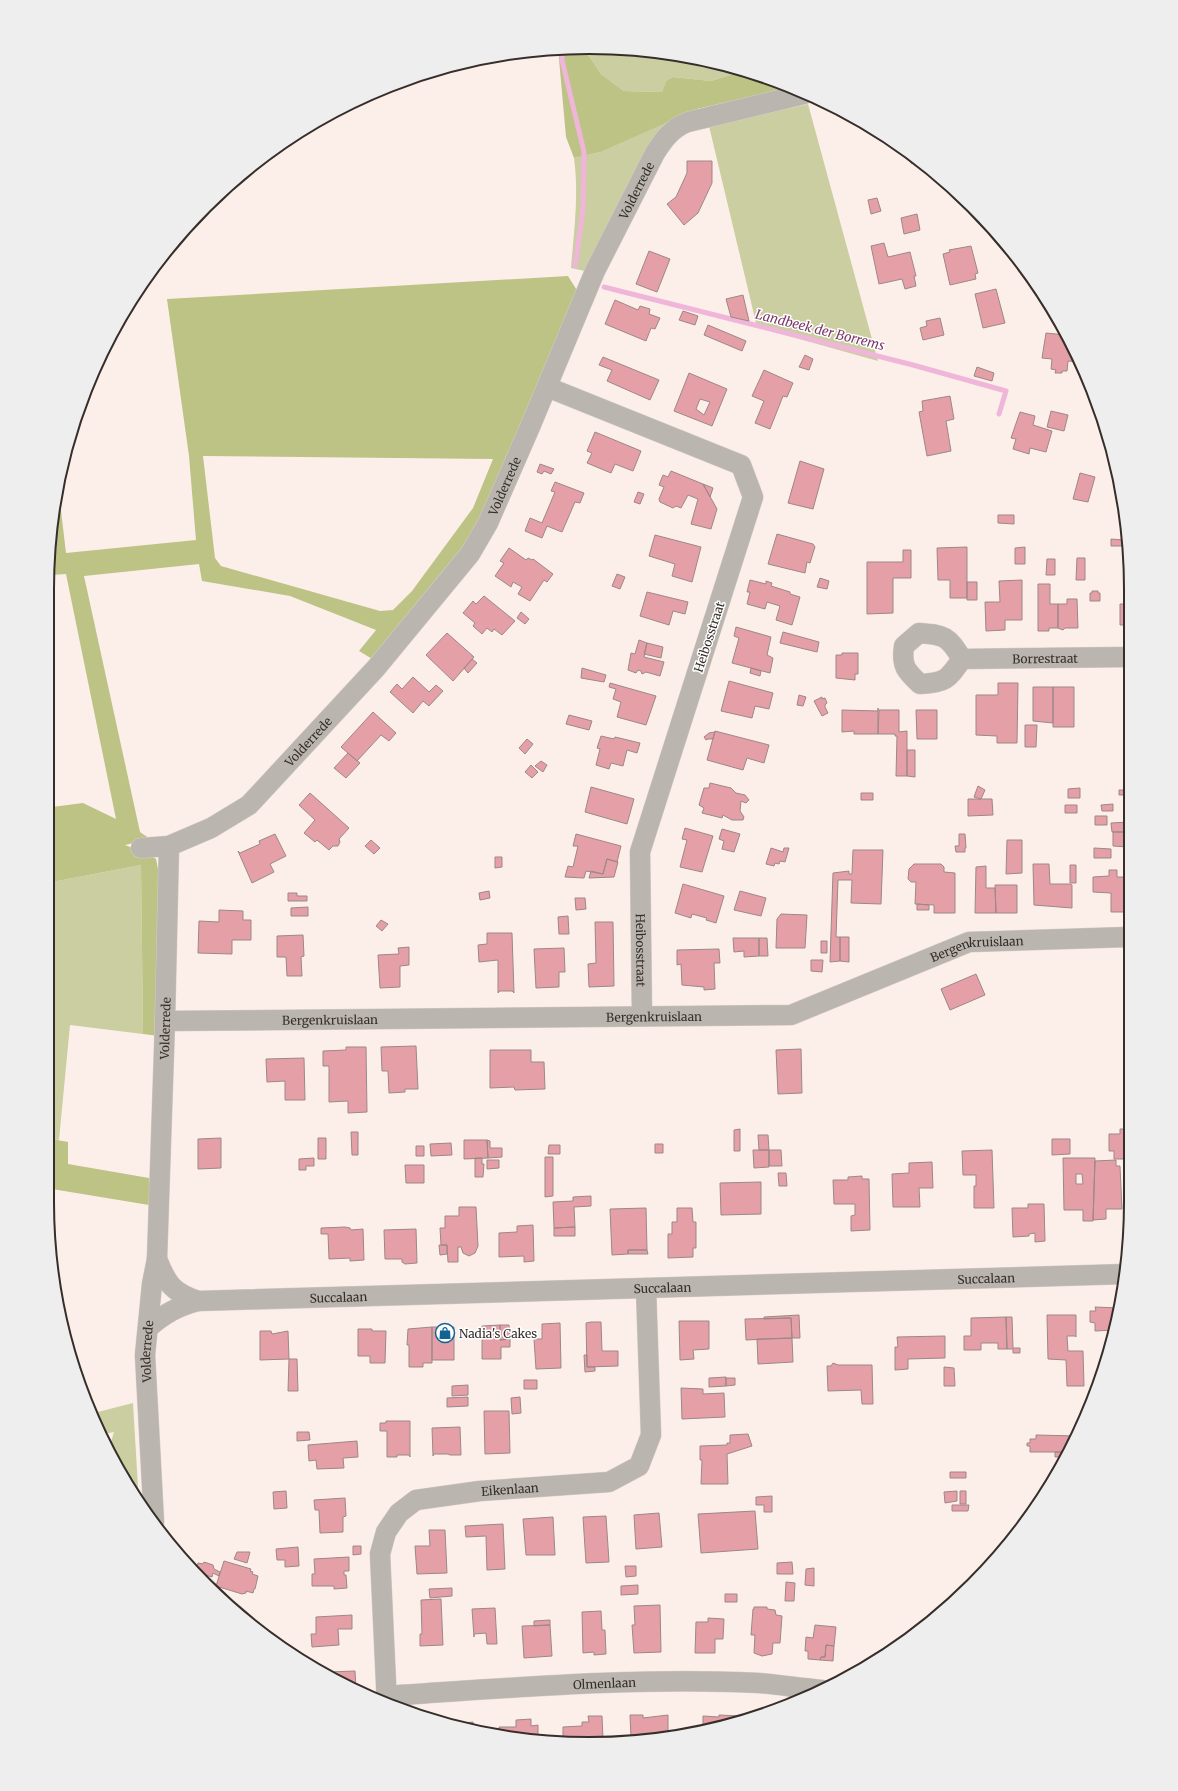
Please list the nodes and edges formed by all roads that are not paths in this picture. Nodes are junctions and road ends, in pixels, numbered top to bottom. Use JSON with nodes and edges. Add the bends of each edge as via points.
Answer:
{"nodes":[{"id":1,"x":796,"y":96,"type":"edge"},
{"id":2,"x":547,"y":387,"type":"junction"},
{"id":3,"x":1124,"y":657,"type":"edge"},
{"id":4,"x":962,"y":658,"type":"dead end"},
{"id":5,"x":168,"y":846,"type":"junction"},
{"id":6,"x":141,"y":848,"type":"dead end"},
{"id":7,"x":1124,"y":937,"type":"edge"},
{"id":8,"x":642,"y":1016,"type":"junction"},
{"id":9,"x":165,"y":1021,"type":"junction"},
{"id":10,"x":157,"y":1259,"type":"junction"},
{"id":11,"x":1119,"y":1274,"type":"edge"},
{"id":12,"x":646,"y":1288,"type":"junction"},
{"id":13,"x":198,"y":1300,"type":"junction"},
{"id":14,"x":148,"y":1328,"type":"junction"},
{"id":15,"x":153,"y":1512,"type":"edge"},
{"id":16,"x":811,"y":1689,"type":"edge"},
{"id":17,"x":387,"y":1697,"type":"edge"},
{"id":18,"x":393,"y":1700,"type":"edge"}],
"edges":[{"from":1,"to":2,"type":"street","name":"Volderrede","via":[[688,122],[677,126],[666,137],[655,153],[595,271]]},
{"from":2,"to":5,"type":"street","name":"Volderrede","via":[[488,523],[465,560],[376,668],[248,806],[211,828]]},
{"from":2,"to":8,"type":"street","name":"Heibosstraat","via":[[741,465],[753,497],[640,852]]},
{"from":3,"to":4,"type":"street","name":"Borrestraat"},
{"from":5,"to":6,"type":"street"},
{"from":5,"to":9,"type":"street","name":"Volderrede"},
{"from":7,"to":8,"type":"street","name":"Bergenkruislaan","via":[[969,942],[791,1015]]},
{"from":8,"to":9,"type":"street","name":"Bergenkruislaan"},
{"from":9,"to":10,"type":"street","name":"Volderrede"},
{"from":10,"to":13,"type":"street","name":"Succalaan","via":[[165,1278],[181,1294]]},
{"from":10,"to":14,"type":"street","name":"Volderrede"},
{"from":11,"to":12,"type":"street","name":"Succalaan"},
{"from":12,"to":13,"type":"street","name":"Succalaan"},
{"from":12,"to":17,"type":"street","name":"Eikenlaan","via":[[651,1435],[639,1466],[609,1482],[447,1495],[416,1500],[399,1513],[386,1532],[380,1554]]},
{"from":13,"to":14,"type":"street","name":"Succalaan","via":[[179,1306]]},
{"from":14,"to":15,"type":"street","name":"Volderrede","via":[[145,1355]]},
{"from":16,"to":18,"type":"street","name":"Olmenlaan","via":[[760,1683],[664,1681],[594,1683]]}]}
